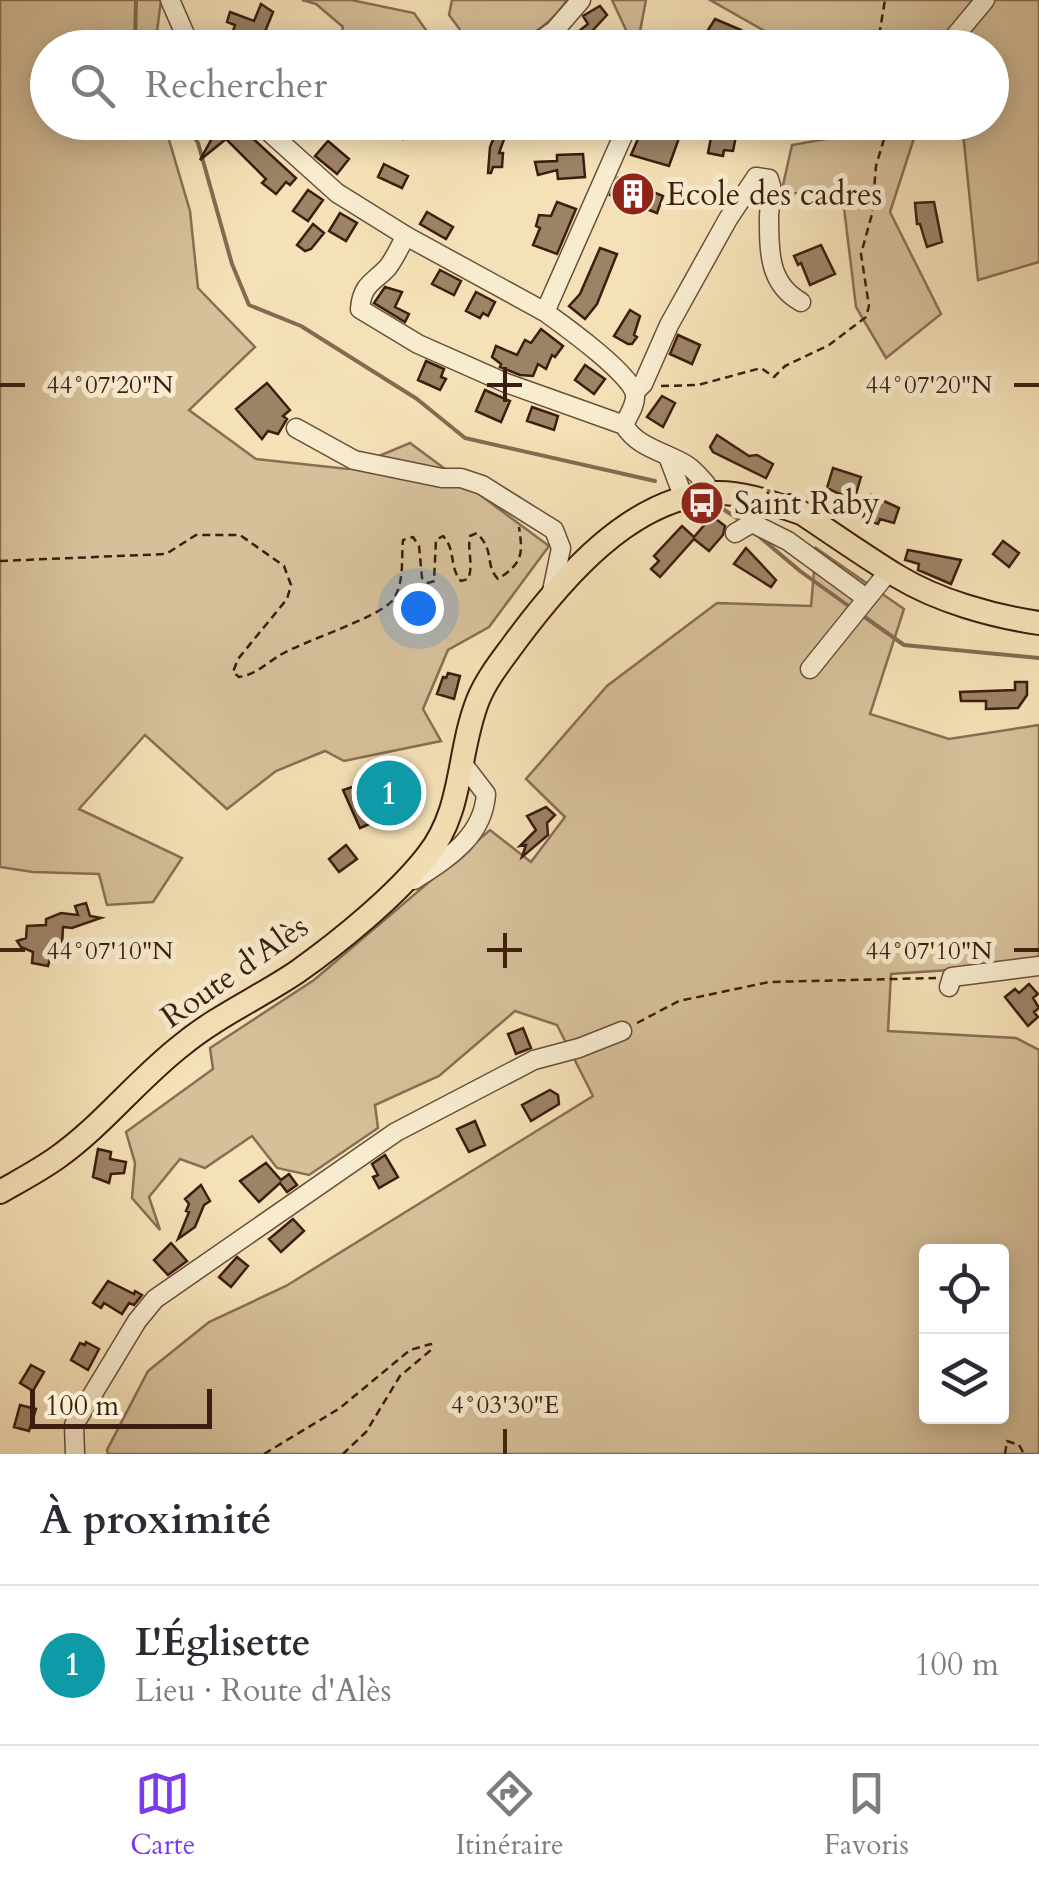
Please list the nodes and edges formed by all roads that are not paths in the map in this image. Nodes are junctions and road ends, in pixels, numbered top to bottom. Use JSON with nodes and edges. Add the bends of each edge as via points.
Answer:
{"nodes":[{"id":1,"x":170,"y":0,"type":"edge"},
{"id":2,"x":581,"y":0,"type":"edge"},
{"id":3,"x":985,"y":0,"type":"edge"},
{"id":4,"x":183,"y":30,"type":"edge"},
{"id":5,"x":555,"y":30,"type":"edge"},
{"id":6,"x":960,"y":30,"type":"edge"},
{"id":7,"x":278,"y":140,"type":"edge"},
{"id":8,"x":621,"y":140,"type":"edge"},
{"id":9,"x":406,"y":236,"type":"junction"},
{"id":10,"x":801,"y":302,"type":"dead end"},
{"id":11,"x":545,"y":312,"type":"junction"},
{"id":12,"x":635,"y":392,"type":"junction"},
{"id":13,"x":624,"y":425,"type":"junction"},
{"id":14,"x":296,"y":428,"type":"dead end"},
{"id":15,"x":669,"y":458,"type":"junction"},
{"id":16,"x":706,"y":484,"type":"junction"},
{"id":17,"x":680,"y":488,"type":"junction"},
{"id":18,"x":804,"y":514,"type":"junction"},
{"id":19,"x":743,"y":528,"type":"dead end"},
{"id":20,"x":600,"y":549,"type":"junction"},
{"id":21,"x":889,"y":570,"type":"junction"},
{"id":22,"x":921,"y":588,"type":"junction"},
{"id":23,"x":551,"y":596,"type":"junction"},
{"id":24,"x":865,"y":599,"type":"junction"},
{"id":25,"x":1039,"y":615,"type":"edge"},
{"id":26,"x":1039,"y":623,"type":"edge"},
{"id":27,"x":810,"y":668,"type":"dead end"},
{"id":28,"x":1039,"y":966,"type":"edge"},
{"id":29,"x":951,"y":982,"type":"road end"},
{"id":30,"x":622,"y":1031,"type":"road end"},
{"id":31,"x":0,"y":1192,"type":"edge"},
{"id":32,"x":75,"y":1454,"type":"edge"}],
"edges":[{"from":1,"to":4,"type":"street"},
{"from":2,"to":5,"type":"street"},
{"from":3,"to":6,"type":"street"},
{"from":7,"to":9,"type":"street","via":[[337,194]]},
{"from":8,"to":11,"type":"street"},
{"from":9,"to":11,"type":"street"},
{"from":9,"to":13,"type":"street","via":[[386,269],[373,277],[360,309],[506,383]]},
{"from":10,"to":12,"type":"street","via":[[775,280],[769,216],[774,191],[769,178],[756,178]]},
{"from":11,"to":12,"type":"street"},
{"from":12,"to":13,"type":"street"},
{"from":13,"to":15,"type":"street","via":[[630,436]]},
{"from":14,"to":23,"type":"street","via":[[354,460],[482,485],[554,530],[562,548]]},
{"from":15,"to":16,"type":"street"},
{"from":15,"to":17,"type":"street"},
{"from":16,"to":17,"type":"main road"},
{"from":16,"to":18,"type":"main road","via":[[737,486]]},
{"from":17,"to":20,"type":"main road","via":[[652,498]]},
{"from":18,"to":20,"type":"main road","via":[[737,494],[694,496],[648,514]]},
{"from":18,"to":21,"type":"main road"},
{"from":19,"to":24,"type":"street","via":[[788,541]]},
{"from":20,"to":23,"type":"main road","name":"Route d'Alès"},
{"from":21,"to":22,"type":"main road"},
{"from":21,"to":24,"type":"street"},
{"from":22,"to":25,"type":"main road"},
{"from":22,"to":26,"type":"main road"},
{"from":23,"to":31,"type":"main road","name":"Route d'Alès","via":[[478,699],[446,828],[427,856],[299,970],[183,1043],[60,1156]]},
{"from":24,"to":27,"type":"street"},
{"from":28,"to":29,"type":"street"},
{"from":30,"to":32,"type":"street","via":[[524,1065],[396,1132],[155,1299],[74,1425]]}]}
